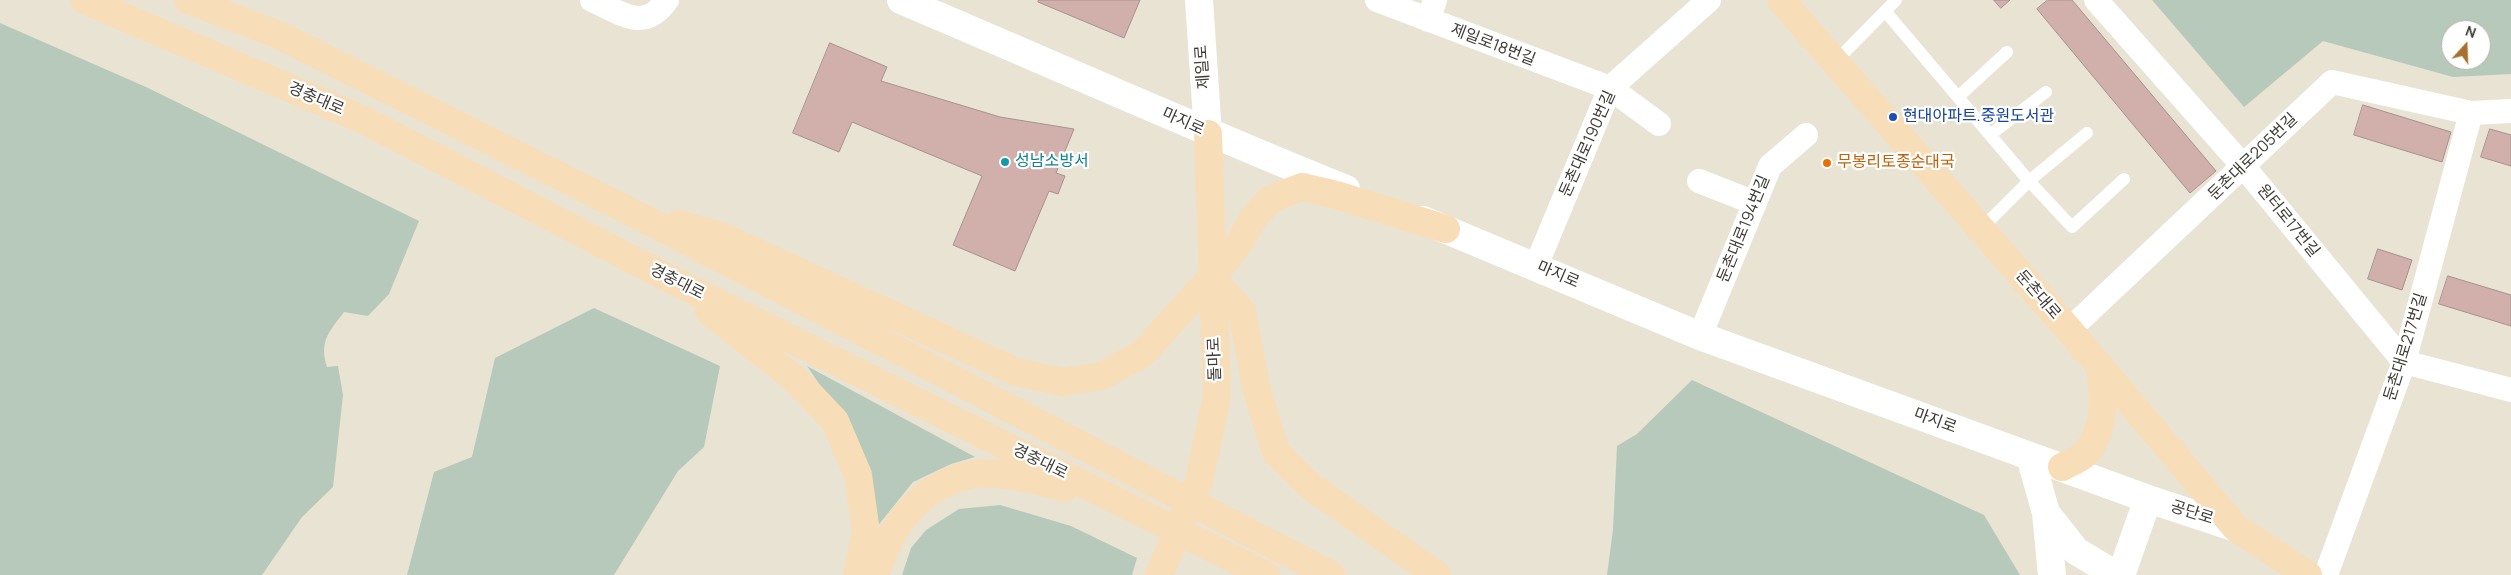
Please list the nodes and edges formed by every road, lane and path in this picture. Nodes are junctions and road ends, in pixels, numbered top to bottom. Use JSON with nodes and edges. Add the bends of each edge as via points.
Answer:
{"nodes":[{"id":1,"x":84,"y":0,"type":"edge"},
{"id":2,"x":188,"y":0,"type":"edge"},
{"id":3,"x":592,"y":0,"type":"edge"},
{"id":4,"x":668,"y":0,"type":"edge"},
{"id":5,"x":901,"y":0,"type":"edge"},
{"id":6,"x":1199,"y":0,"type":"edge"},
{"id":7,"x":1377,"y":0,"type":"edge"},
{"id":8,"x":1709,"y":0,"type":"edge"},
{"id":9,"x":1781,"y":0,"type":"edge"},
{"id":10,"x":1896,"y":0,"type":"edge"},
{"id":11,"x":2096,"y":0,"type":"edge"},
{"id":12,"x":1419,"y":8,"type":"edge"},
{"id":13,"x":1885,"y":12,"type":"junction"},
{"id":14,"x":2007,"y":52,"type":"dead end"},
{"id":15,"x":1835,"y":62,"type":"junction"},
{"id":16,"x":1610,"y":88,"type":"junction"},
{"id":17,"x":2046,"y":92,"type":"dead end"},
{"id":18,"x":1958,"y":97,"type":"junction"},
{"id":19,"x":2511,"y":111,"type":"edge"},
{"id":20,"x":2471,"y":113,"type":"junction"},
{"id":21,"x":1659,"y":124,"type":"dead end"},
{"id":22,"x":2087,"y":133,"type":"dead end"},
{"id":23,"x":1208,"y":134,"type":"junction"},
{"id":24,"x":1806,"y":135,"type":"dead end"},
{"id":25,"x":1990,"y":135,"type":"junction"},
{"id":26,"x":2244,"y":166,"type":"junction"},
{"id":27,"x":2124,"y":179,"type":"dead end"},
{"id":28,"x":1699,"y":181,"type":"dead end"},
{"id":29,"x":2029,"y":181,"type":"junction"},
{"id":30,"x":1755,"y":204,"type":"junction"},
{"id":31,"x":631,"y":212,"type":"junction"},
{"id":32,"x":1446,"y":229,"type":"junction"},
{"id":33,"x":1981,"y":229,"type":"junction"},
{"id":34,"x":1536,"y":266,"type":"junction"},
{"id":35,"x":664,"y":276,"type":"junction"},
{"id":36,"x":1212,"y":277,"type":"junction"},
{"id":37,"x":2069,"y":330,"type":"junction"},
{"id":38,"x":1700,"y":336,"type":"junction"},
{"id":39,"x":2404,"y":362,"type":"junction"},
{"id":40,"x":2100,"y":368,"type":"junction"},
{"id":41,"x":2511,"y":390,"type":"edge"},
{"id":42,"x":2030,"y":456,"type":"junction"},
{"id":43,"x":2062,"y":467,"type":"junction"},
{"id":44,"x":2148,"y":499,"type":"junction"},
{"id":45,"x":1128,"y":506,"type":"junction"},
{"id":46,"x":2046,"y":513,"type":"junction"},
{"id":47,"x":2236,"y":528,"type":"junction"},
{"id":48,"x":1159,"y":573,"type":"edge"},
{"id":49,"x":1260,"y":573,"type":"edge"},
{"id":50,"x":857,"y":575,"type":"edge"},
{"id":51,"x":875,"y":575,"type":"edge"},
{"id":52,"x":1331,"y":575,"type":"edge"},
{"id":53,"x":1437,"y":575,"type":"edge"},
{"id":54,"x":2052,"y":575,"type":"edge"},
{"id":55,"x":2083,"y":575,"type":"edge"},
{"id":56,"x":2110,"y":575,"type":"edge"},
{"id":57,"x":2116,"y":575,"type":"edge"},
{"id":58,"x":2121,"y":575,"type":"edge"},
{"id":59,"x":2308,"y":575,"type":"edge"},
{"id":60,"x":2326,"y":575,"type":"edge"}],
"edges":[{"from":1,"to":35,"type":"main road","name":"경충대로","via":[[364,120]]},
{"from":2,"to":31,"type":"main road","name":"경충대로","via":[[281,36]]},
{"from":3,"to":4,"type":"street","via":[[635,18],[647,19]]},
{"from":5,"to":23,"type":"street","name":"마지로"},
{"from":6,"to":23,"type":"street","name":"제일로"},
{"from":7,"to":12,"type":"street","name":"제일로18번길"},
{"from":8,"to":16,"type":"street","name":"둔촌대로190번길"},
{"from":9,"to":15,"type":"main road","name":"둔촌대로"},
{"from":10,"to":13,"type":"lane"},
{"from":11,"to":26,"type":"street","name":"원터로17번길"},
{"from":12,"to":16,"type":"street","name":"제일로18번길"},
{"from":13,"to":15,"type":"lane"},
{"from":13,"to":18,"type":"lane"},
{"from":14,"to":18,"type":"lane"},
{"from":15,"to":33,"type":"main road","name":"둔촌대로"},
{"from":16,"to":21,"type":"street","name":"제일로18번길"},
{"from":16,"to":34,"type":"street","name":"둔촌대로190번길"},
{"from":17,"to":25,"type":"lane"},
{"from":18,"to":25,"type":"lane"},
{"from":19,"to":20,"type":"street"},
{"from":20,"to":26,"type":"street","name":"둔촌대로205번길","via":[[2332,82]]},
{"from":20,"to":39,"type":"street","name":"둔촌대로217번길"},
{"from":22,"to":29,"type":"lane"},
{"from":23,"to":32,"type":"street","name":"마지로"},
{"from":23,"to":36,"type":"main road","name":"돌마로"},
{"from":24,"to":30,"type":"street","name":"둔촌대로194번길","via":[[1770,166]]},
{"from":25,"to":29,"type":"lane"},
{"from":26,"to":37,"type":"street","name":"둔촌대로205번길"},
{"from":26,"to":39,"type":"street","name":"원터로17번길"},
{"from":27,"to":29,"type":"lane","via":[[2072,227]]},
{"from":28,"to":30,"type":"street"},
{"from":29,"to":33,"type":"lane"},
{"from":30,"to":38,"type":"street","name":"둔촌대로194번길"},
{"from":31,"to":36,"type":"main road","via":[[722,236],[1016,372],[1063,382],[1102,376],[1142,354]]},
{"from":31,"to":52,"type":"main road","name":"경충대로"},
{"from":32,"to":34,"type":"street","name":"마지로"},
{"from":32,"to":36,"type":"main road","via":[[1302,187],[1271,199],[1253,218],[1238,245]]},
{"from":33,"to":37,"type":"main road","name":"둔촌대로"},
{"from":34,"to":38,"type":"street","name":"마지로"},
{"from":35,"to":45,"type":"main road","name":"경충대로"},
{"from":35,"to":50,"type":"main road","via":[[795,379],[835,421],[858,475],[866,532]]},
{"from":36,"to":48,"type":"main road","name":"돌마로","via":[[1217,396],[1199,482]]},
{"from":36,"to":53,"type":"main road","via":[[1242,312],[1257,391],[1276,452],[1310,486]]},
{"from":37,"to":40,"type":"main road","name":"둔촌대로"},
{"from":38,"to":42,"type":"street","name":"마지로"},
{"from":39,"to":41,"type":"street"},
{"from":39,"to":60,"type":"street","name":"둔촌대로217번길"},
{"from":40,"to":43,"type":"main road","via":[[2104,398],[2098,430],[2085,454]]},
{"from":40,"to":47,"type":"main road","name":"둔촌대로"},
{"from":42,"to":43,"type":"street","name":"마지로"},
{"from":42,"to":46,"type":"street"},
{"from":43,"to":44,"type":"street","name":"마지로"},
{"from":44,"to":47,"type":"street","name":"공단로"},
{"from":44,"to":58,"type":"street"},
{"from":45,"to":49,"type":"main road","name":"경충대로"},
{"from":45,"to":51,"type":"main road","via":[[1025,477],[975,474],[932,489],[901,519],[882,552]]},
{"from":46,"to":54,"type":"street"},
{"from":46,"to":57,"type":"street","via":[[2076,551]]},
{"from":47,"to":59,"type":"main road","name":"둔촌대로"},
{"from":55,"to":56,"type":"street","via":[[2097,572]]}]}
